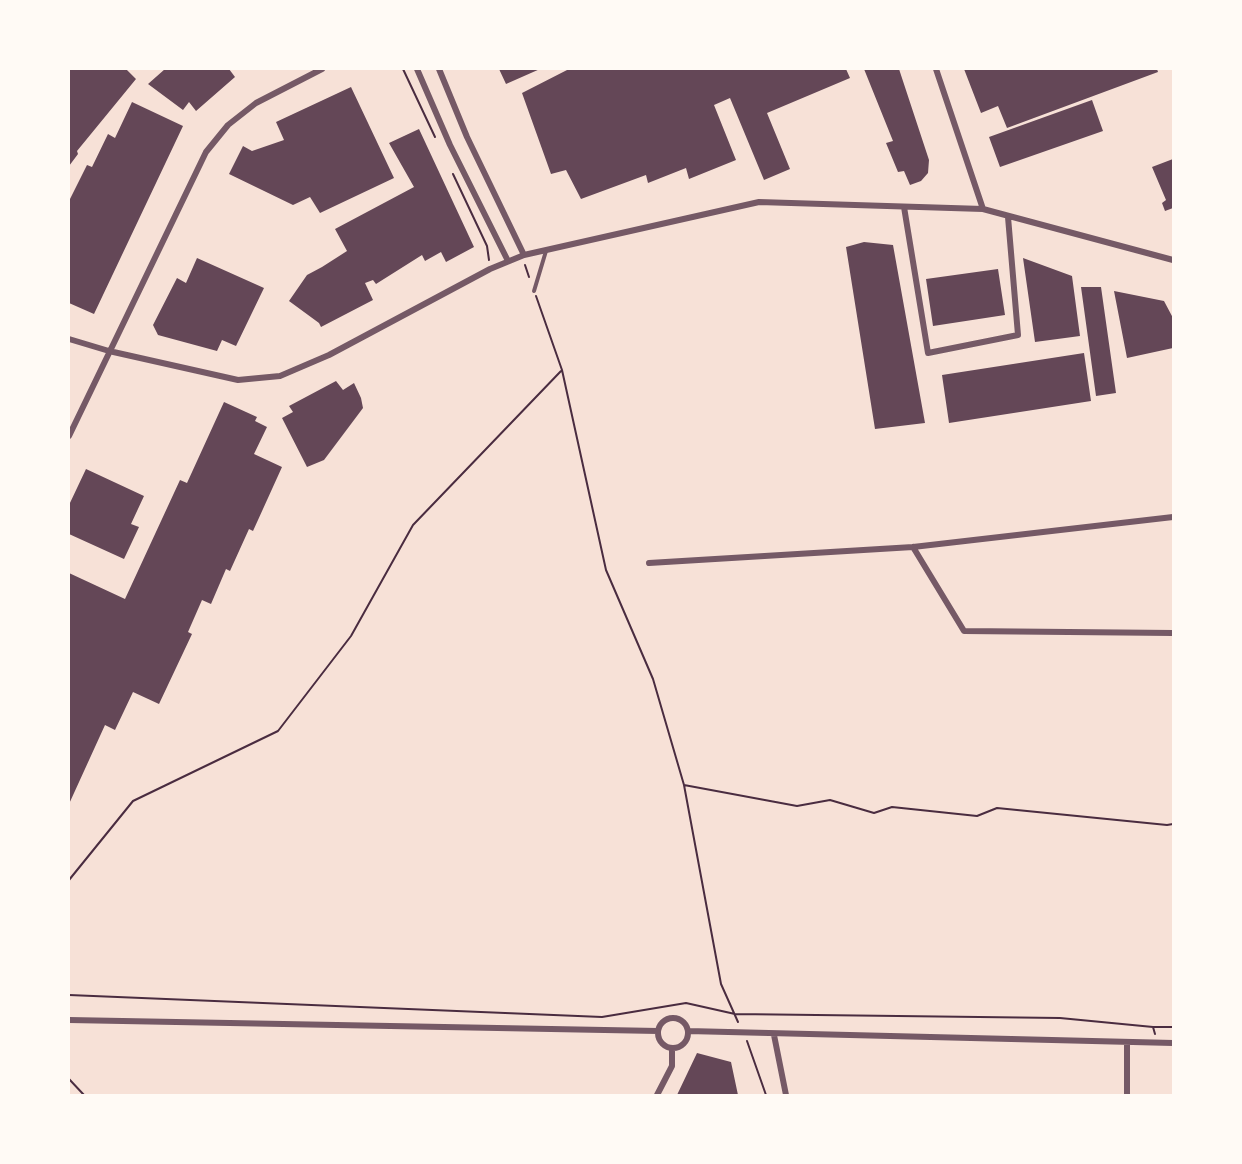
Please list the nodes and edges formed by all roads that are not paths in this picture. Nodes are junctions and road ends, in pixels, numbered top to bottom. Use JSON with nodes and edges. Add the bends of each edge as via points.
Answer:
{"nodes":[{"id":1,"x":322,"y":69,"type":"edge"},
{"id":2,"x":417,"y":69,"type":"edge"},
{"id":3,"x":439,"y":69,"type":"edge"},
{"id":4,"x":936,"y":69,"type":"edge"},
{"id":5,"x":904,"y":207,"type":"junction"},
{"id":6,"x":983,"y":209,"type":"junction"},
{"id":7,"x":1008,"y":217,"type":"junction"},
{"id":8,"x":546,"y":250,"type":"junction"},
{"id":9,"x":524,"y":255,"type":"junction"},
{"id":10,"x":1173,"y":260,"type":"edge"},
{"id":11,"x":508,"y":261,"type":"junction"},
{"id":12,"x":534,"y":291,"type":"road end"},
{"id":13,"x":69,"y":339,"type":"edge"},
{"id":14,"x":109,"y":351,"type":"junction"},
{"id":15,"x":69,"y":436,"type":"edge"},
{"id":16,"x":1173,"y":517,"type":"edge"},
{"id":17,"x":913,"y":547,"type":"junction"},
{"id":18,"x":649,"y":563,"type":"dead end"},
{"id":19,"x":1173,"y":633,"type":"edge"},
{"id":20,"x":69,"y":1020,"type":"edge"},
{"id":21,"x":658,"y":1031,"type":"junction"},
{"id":22,"x":688,"y":1031,"type":"junction"},
{"id":23,"x":774,"y":1035,"type":"junction"},
{"id":24,"x":1127,"y":1042,"type":"junction"},
{"id":25,"x":1173,"y":1043,"type":"edge"},
{"id":26,"x":672,"y":1048,"type":"junction"},
{"id":27,"x":657,"y":1095,"type":"edge"},
{"id":28,"x":786,"y":1095,"type":"edge"},
{"id":29,"x":1127,"y":1095,"type":"edge"}],
"edges":[{"from":1,"to":14,"type":"street","via":[[256,103],[228,125],[206,152]]},
{"from":2,"to":11,"type":"street"},
{"from":3,"to":9,"type":"street"},
{"from":4,"to":6,"type":"street"},
{"from":5,"to":6,"type":"street"},
{"from":5,"to":7,"type":"street","via":[[928,352],[1018,335]]},
{"from":5,"to":8,"type":"street","via":[[759,202]]},
{"from":6,"to":7,"type":"street"},
{"from":7,"to":10,"type":"street"},
{"from":8,"to":9,"type":"street"},
{"from":8,"to":12,"type":"lane"},
{"from":9,"to":11,"type":"street"},
{"from":11,"to":14,"type":"street","via":[[280,376],[238,380]]},
{"from":13,"to":14,"type":"street"},
{"from":14,"to":15,"type":"street"},
{"from":16,"to":17,"type":"street"},
{"from":17,"to":18,"type":"street"},
{"from":17,"to":19,"type":"street","via":[[964,631]]},
{"from":20,"to":21,"type":"street"},
{"from":21,"to":22,"type":"street","via":[[664,1021],[672,1018],[681,1020]]},
{"from":21,"to":26,"type":"street","via":[[662,1043]]},
{"from":22,"to":23,"type":"street"},
{"from":22,"to":26,"type":"street","via":[[685,1043]]},
{"from":23,"to":24,"type":"street"},
{"from":23,"to":28,"type":"street"},
{"from":24,"to":25,"type":"street"},
{"from":24,"to":29,"type":"street"},
{"from":26,"to":27,"type":"street","via":[[672,1066]]}]}
